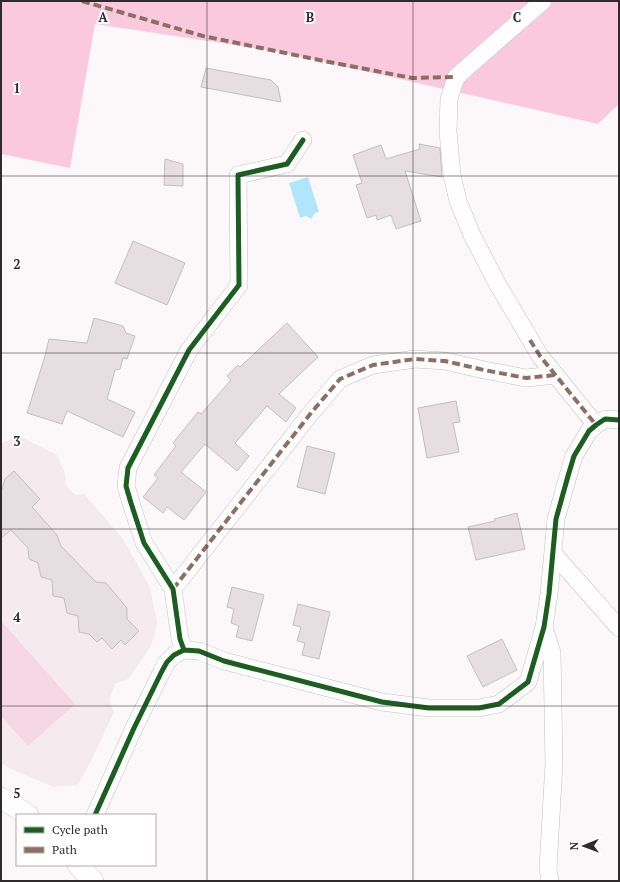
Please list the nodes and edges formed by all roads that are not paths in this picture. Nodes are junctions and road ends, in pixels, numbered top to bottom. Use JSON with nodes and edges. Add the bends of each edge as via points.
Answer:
{"nodes":[{"id":1,"x":543,"y":1,"type":"edge"},
{"id":2,"x":303,"y":140,"type":"dead end"},
{"id":3,"x":555,"y":375,"type":"junction"},
{"id":4,"x":619,"y":420,"type":"edge"},
{"id":5,"x":596,"y":424,"type":"junction"},
{"id":6,"x":554,"y":553,"type":"junction"},
{"id":7,"x":174,"y":589,"type":"junction"},
{"id":8,"x":544,"y":627,"type":"junction"},
{"id":9,"x":619,"y":628,"type":"edge"},
{"id":10,"x":184,"y":650,"type":"junction"},
{"id":11,"x":1,"y":798,"type":"edge"},
{"id":12,"x":26,"y":814,"type":"edge"},
{"id":13,"x":95,"y":814,"type":"edge"},
{"id":14,"x":79,"y":866,"type":"edge"},
{"id":15,"x":93,"y":881,"type":"edge"},
{"id":16,"x":550,"y":881,"type":"edge"}],
"edges":[{"from":1,"to":3,"type":"street","via":[[456,77],[449,99],[448,130],[452,175],[458,201],[472,235],[540,356]]},
{"from":2,"to":7,"type":"street","via":[[287,164],[238,175],[239,284],[190,350],[128,468],[126,486],[144,543]]},
{"from":3,"to":5,"type":"street"},
{"from":3,"to":7,"type":"street","via":[[526,378],[445,361],[415,359],[373,365],[340,379]]},
{"from":4,"to":5,"type":"street","via":[[604,420]]},
{"from":5,"to":6,"type":"street","via":[[574,456],[556,520]]},
{"from":6,"to":8,"type":"street"},
{"from":6,"to":9,"type":"street"},
{"from":7,"to":10,"type":"street","via":[[180,639]]},
{"from":8,"to":10,"type":"street","via":[[528,682],[499,704],[479,708],[429,708],[382,702],[224,661],[199,651]]},
{"from":8,"to":16,"type":"street","via":[[552,653],[554,763],[548,869]]},
{"from":10,"to":13,"type":"street","via":[[174,655],[162,671]]},
{"from":11,"to":12,"type":"street"},
{"from":14,"to":15,"type":"street"}]}
